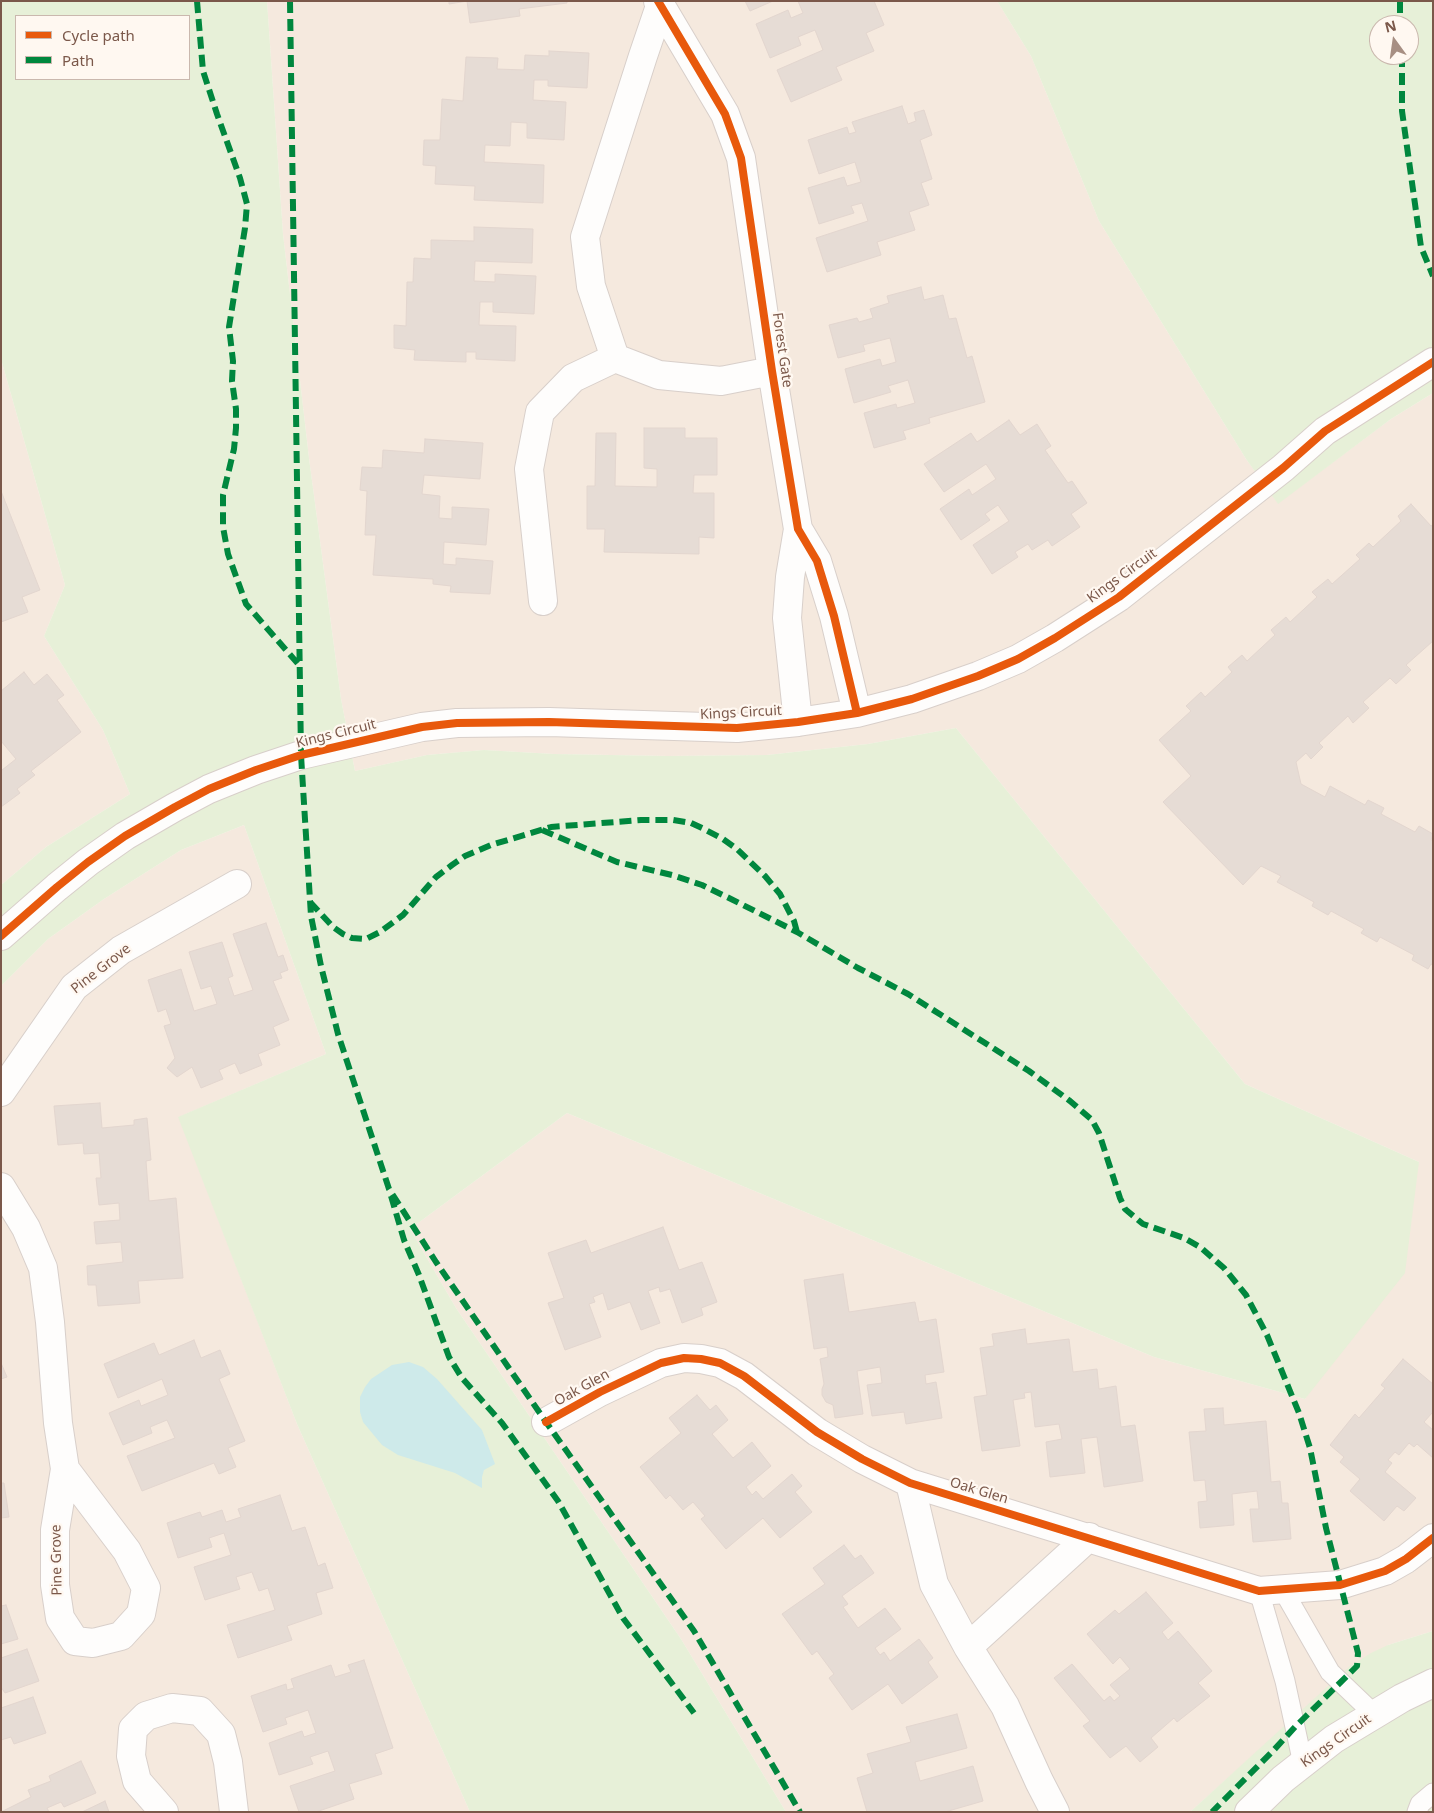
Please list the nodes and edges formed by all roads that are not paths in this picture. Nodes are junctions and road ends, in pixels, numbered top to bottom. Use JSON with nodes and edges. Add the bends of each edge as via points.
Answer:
{"nodes":[{"id":1,"x":659,"y":3,"type":"edge"},
{"id":2,"x":616,"y":358,"type":"junction"},
{"id":3,"x":1430,"y":368,"type":"edge"},
{"id":4,"x":772,"y":372,"type":"junction"},
{"id":5,"x":798,"y":529,"type":"junction"},
{"id":6,"x":543,"y":601,"type":"dead end"},
{"id":7,"x":857,"y":713,"type":"junction"},
{"id":8,"x":798,"y":722,"type":"junction"},
{"id":9,"x":237,"y":884,"type":"dead end"},
{"id":10,"x":1,"y":936,"type":"edge"},
{"id":11,"x":1,"y":1092,"type":"edge"},
{"id":12,"x":1,"y":1187,"type":"edge"},
{"id":13,"x":546,"y":1422,"type":"dead end"},
{"id":14,"x":65,"y":1469,"type":"junction"},
{"id":15,"x":910,"y":1483,"type":"junction"},
{"id":16,"x":1089,"y":1537,"type":"junction"},
{"id":17,"x":1433,"y":1538,"type":"edge"},
{"id":18,"x":1271,"y":1591,"type":"junction"},
{"id":19,"x":968,"y":1647,"type":"junction"},
{"id":20,"x":1433,"y":1682,"type":"edge"},
{"id":21,"x":1375,"y":1714,"type":"junction"},
{"id":22,"x":1303,"y":1764,"type":"junction"},
{"id":23,"x":1433,"y":1793,"type":"edge"},
{"id":24,"x":164,"y":1812,"type":"edge"},
{"id":25,"x":234,"y":1812,"type":"edge"},
{"id":26,"x":1055,"y":1812,"type":"edge"},
{"id":27,"x":1249,"y":1812,"type":"edge"},
{"id":28,"x":1417,"y":1812,"type":"edge"}],
"edges":[{"from":1,"to":2,"type":"street","name":"Forest Gate","via":[[585,237],[591,286]]},
{"from":1,"to":4,"type":"street","name":"Forest Gate","via":[[725,114],[741,158]]},
{"from":2,"to":4,"type":"street","name":"Forest Gate","via":[[660,375],[686,378],[721,381]]},
{"from":2,"to":6,"type":"street","via":[[573,378],[540,412],[529,469]]},
{"from":3,"to":7,"type":"street","name":"Kings Circuit","via":[[1325,431],[1119,597],[1055,638],[978,676],[912,699]]},
{"from":4,"to":5,"type":"street","name":"Forest Gate"},
{"from":5,"to":7,"type":"street","name":"Forest Gate","via":[[817,561]]},
{"from":5,"to":8,"type":"street","name":"Forest Gate","via":[[786,618]]},
{"from":7,"to":8,"type":"street","name":"Kings Circuit"},
{"from":8,"to":10,"type":"street","name":"Kings Circuit","via":[[737,728],[549,722],[457,723],[422,727],[301,755],[209,789],[125,836],[57,887]]},
{"from":9,"to":11,"type":"street","name":"Pine Grove","via":[[121,950],[74,987]]},
{"from":12,"to":14,"type":"street","name":"Pine Grove","via":[[26,1228],[43,1268]]},
{"from":13,"to":15,"type":"street","name":"Oak Glen","via":[[661,1363],[684,1358],[702,1359],[720,1363],[744,1376],[817,1432]]},
{"from":14,"to":14,"type":"street","name":"Pine Grove","via":[[55,1530],[55,1585],[60,1618],[75,1641],[93,1643],[121,1636],[141,1614],[146,1588],[127,1551]]},
{"from":15,"to":16,"type":"street","name":"Oak Glen"},
{"from":15,"to":19,"type":"street","via":[[934,1584]]},
{"from":16,"to":18,"type":"street","name":"Oak Glen"},
{"from":16,"to":19,"type":"street"},
{"from":17,"to":18,"type":"street","name":"Oak Glen","via":[[1385,1571],[1340,1584]]},
{"from":18,"to":21,"type":"lane","via":[[1330,1672]]},
{"from":18,"to":22,"type":"lane","via":[[1285,1681]]},
{"from":19,"to":26,"type":"street","via":[[1005,1706]]},
{"from":20,"to":21,"type":"street","name":"Kings Circuit"},
{"from":21,"to":22,"type":"street","name":"Kings Circuit","via":[[1334,1739]]},
{"from":22,"to":27,"type":"street","name":"Kings Circuit"},
{"from":23,"to":28,"type":"lane","via":[[1420,1804]]},
{"from":24,"to":25,"type":"street","via":[[137,1781],[131,1756],[134,1729],[146,1716],[172,1708],[200,1711],[221,1734]]}]}
